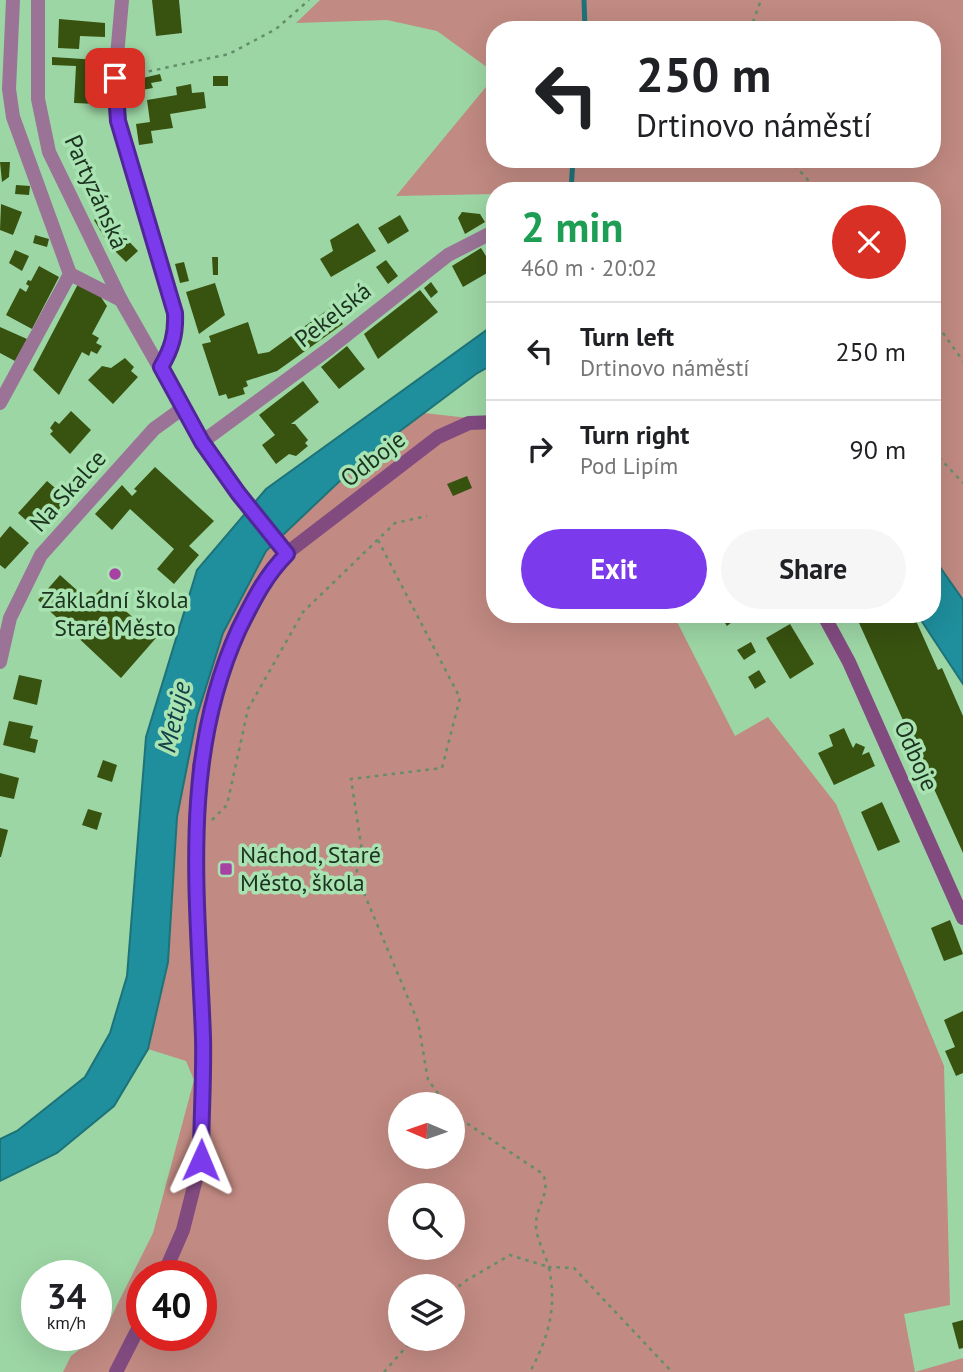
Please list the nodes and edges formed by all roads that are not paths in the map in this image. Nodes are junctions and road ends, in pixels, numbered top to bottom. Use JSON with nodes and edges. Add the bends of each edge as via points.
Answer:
{"nodes":[{"id":1,"x":13,"y":0,"type":"edge"},
{"id":2,"x":38,"y":0,"type":"edge"},
{"id":3,"x":122,"y":0,"type":"edge"},
{"id":4,"x":486,"y":235,"type":"edge"},
{"id":5,"x":70,"y":274,"type":"junction"},
{"id":6,"x":121,"y":300,"type":"junction"},
{"id":7,"x":161,"y":367,"type":"junction"},
{"id":8,"x":0,"y":403,"type":"edge"},
{"id":9,"x":183,"y":408,"type":"junction"},
{"id":10,"x":486,"y":422,"type":"edge"},
{"id":11,"x":202,"y":442,"type":"junction"},
{"id":12,"x":283,"y":548,"type":"junction"},
{"id":13,"x":828,"y":623,"type":"edge"},
{"id":14,"x":0,"y":662,"type":"edge"},
{"id":15,"x":963,"y":918,"type":"edge"},
{"id":16,"x":170,"y":1260,"type":"edge"},
{"id":17,"x":127,"y":1351,"type":"edge"},
{"id":18,"x":116,"y":1372,"type":"edge"}],
"edges":[{"from":1,"to":5,"type":"street","name":"Partyzánská","via":[[9,89],[13,117]]},
{"from":2,"to":6,"type":"street","name":"Partyzánská","via":[[38,99],[49,152]]},
{"from":3,"to":7,"type":"street","via":[[115,78],[118,121],[175,313],[176,333]]},
{"from":4,"to":11,"type":"street","name":"Pekelská","via":[[448,254]]},
{"from":5,"to":6,"type":"street","name":"Partyzánská"},
{"from":5,"to":8,"type":"street"},
{"from":6,"to":7,"type":"street"},
{"from":7,"to":9,"type":"street"},
{"from":9,"to":11,"type":"street"},
{"from":9,"to":14,"type":"street","name":"Na Skalce","via":[[155,429],[41,555],[10,618]]},
{"from":10,"to":12,"type":"street","name":"Odboje","via":[[469,423],[438,437]]},
{"from":11,"to":12,"type":"street"},
{"from":12,"to":16,"type":"street","name":"Odboje","via":[[257,593],[215,692],[199,766],[201,1160],[183,1230]]},
{"from":13,"to":15,"type":"street","name":"Odboje"},
{"from":17,"to":18,"type":"street"}]}
